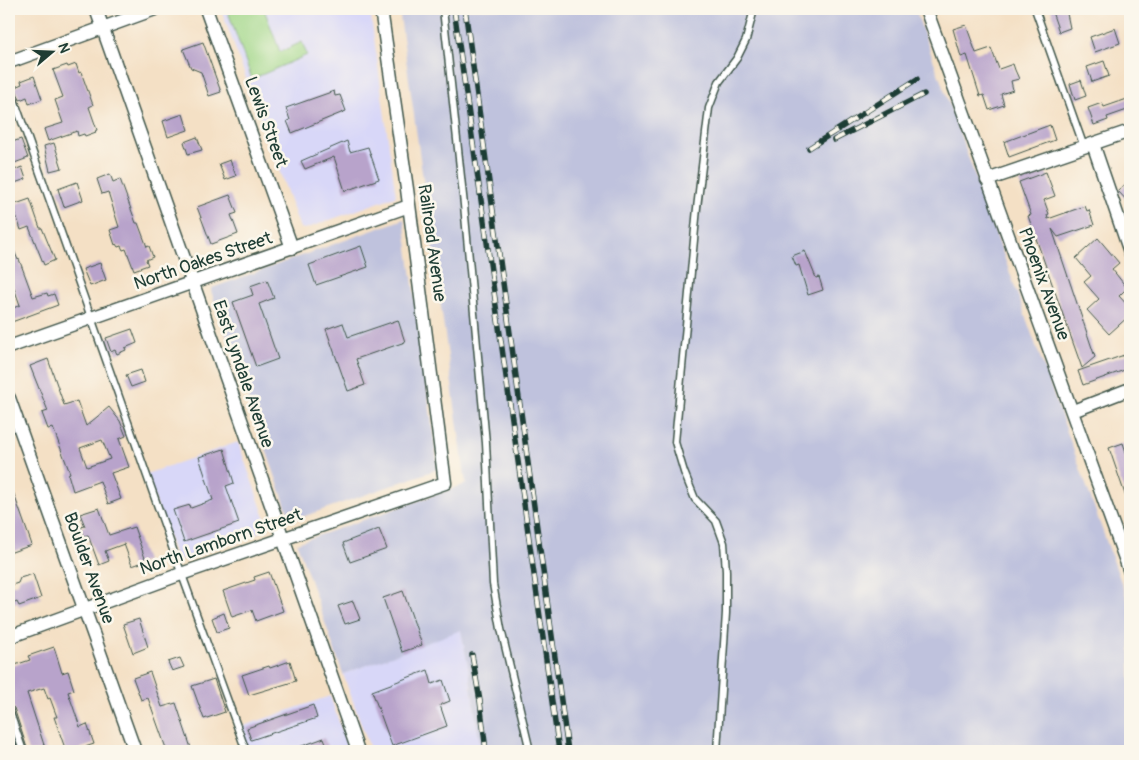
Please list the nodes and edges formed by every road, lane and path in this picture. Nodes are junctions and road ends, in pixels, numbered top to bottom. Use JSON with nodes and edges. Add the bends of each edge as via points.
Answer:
{"nodes":[{"id":1,"x":96,"y":9,"type":"edge"},
{"id":2,"x":155,"y":9,"type":"edge"},
{"id":3,"x":206,"y":9,"type":"edge"},
{"id":4,"x":381,"y":9,"type":"edge"},
{"id":5,"x":443,"y":9,"type":"edge"},
{"id":6,"x":754,"y":9,"type":"edge"},
{"id":7,"x":926,"y":9,"type":"edge"},
{"id":8,"x":1034,"y":9,"type":"edge"},
{"id":9,"x":102,"y":28,"type":"junction"},
{"id":10,"x":9,"y":62,"type":"edge"},
{"id":11,"x":9,"y":85,"type":"edge"},
{"id":12,"x":1130,"y":131,"type":"edge"},
{"id":13,"x":1089,"y":145,"type":"junction"},
{"id":14,"x":987,"y":180,"type":"junction"},
{"id":15,"x":409,"y":206,"type":"junction"},
{"id":16,"x":292,"y":248,"type":"junction"},
{"id":17,"x":1130,"y":252,"type":"edge"},
{"id":18,"x":193,"y":283,"type":"junction"},
{"id":19,"x":91,"y":319,"type":"junction"},
{"id":20,"x":9,"y":347,"type":"edge"},
{"id":21,"x":1130,"y":389,"type":"edge"},
{"id":22,"x":9,"y":398,"type":"edge"},
{"id":23,"x":1073,"y":411,"type":"junction"},
{"id":24,"x":445,"y":483,"type":"joint"},
{"id":25,"x":283,"y":539,"type":"junction"},
{"id":26,"x":1130,"y":572,"type":"edge"},
{"id":27,"x":181,"y":574,"type":"junction"},
{"id":28,"x":85,"y":610,"type":"junction"},
{"id":29,"x":9,"y":637,"type":"edge"},
{"id":30,"x":9,"y":710,"type":"edge"},
{"id":31,"x":24,"y":751,"type":"edge"},
{"id":32,"x":135,"y":751,"type":"edge"},
{"id":33,"x":246,"y":751,"type":"edge"},
{"id":34,"x":358,"y":751,"type":"edge"},
{"id":35,"x":530,"y":751,"type":"edge"},
{"id":36,"x":717,"y":751,"type":"edge"}],
"edges":[{"from":1,"to":9,"type":"street","name":"East Lyndale Avenue"},
{"from":2,"to":9,"type":"street"},
{"from":3,"to":16,"type":"street","name":"Lewis Street"},
{"from":4,"to":15,"type":"street","name":"Railroad Avenue"},
{"from":5,"to":35,"type":"lane","via":[[486,443],[493,584]]},
{"from":6,"to":36,"type":"lane","via":[[746,40],[719,82],[710,108],[696,208],[675,442],[695,498],[716,521],[724,543],[726,613]]},
{"from":7,"to":14,"type":"street","name":"Phoenix Avenue"},
{"from":8,"to":13,"type":"lane"},
{"from":9,"to":10,"type":"street"},
{"from":9,"to":18,"type":"street","name":"East Lyndale Avenue"},
{"from":11,"to":19,"type":"lane"},
{"from":12,"to":13,"type":"street"},
{"from":13,"to":14,"type":"street"},
{"from":13,"to":17,"type":"street"},
{"from":14,"to":23,"type":"street","name":"Phoenix Avenue"},
{"from":15,"to":16,"type":"street","name":"North Oakes Street"},
{"from":15,"to":24,"type":"street","name":"Railroad Avenue"},
{"from":16,"to":18,"type":"street","name":"North Oakes Street"},
{"from":18,"to":19,"type":"street","name":"North Oakes Street"},
{"from":18,"to":25,"type":"street","name":"East Lyndale Avenue"},
{"from":19,"to":20,"type":"street","name":"North Oakes Street"},
{"from":19,"to":27,"type":"lane"},
{"from":21,"to":23,"type":"street"},
{"from":22,"to":28,"type":"street","name":"Boulder Avenue"},
{"from":23,"to":26,"type":"street","name":"Phoenix Avenue"},
{"from":24,"to":25,"type":"street","name":"North Lamborn Street"},
{"from":25,"to":27,"type":"street","name":"North Lamborn Street"},
{"from":25,"to":34,"type":"street","name":"East Lyndale Avenue"},
{"from":27,"to":28,"type":"street","name":"North Lamborn Street"},
{"from":27,"to":33,"type":"lane"},
{"from":28,"to":29,"type":"street","name":"North Lamborn Street"},
{"from":28,"to":32,"type":"street","name":"Boulder Avenue"},
{"from":30,"to":31,"type":"lane"}]}
